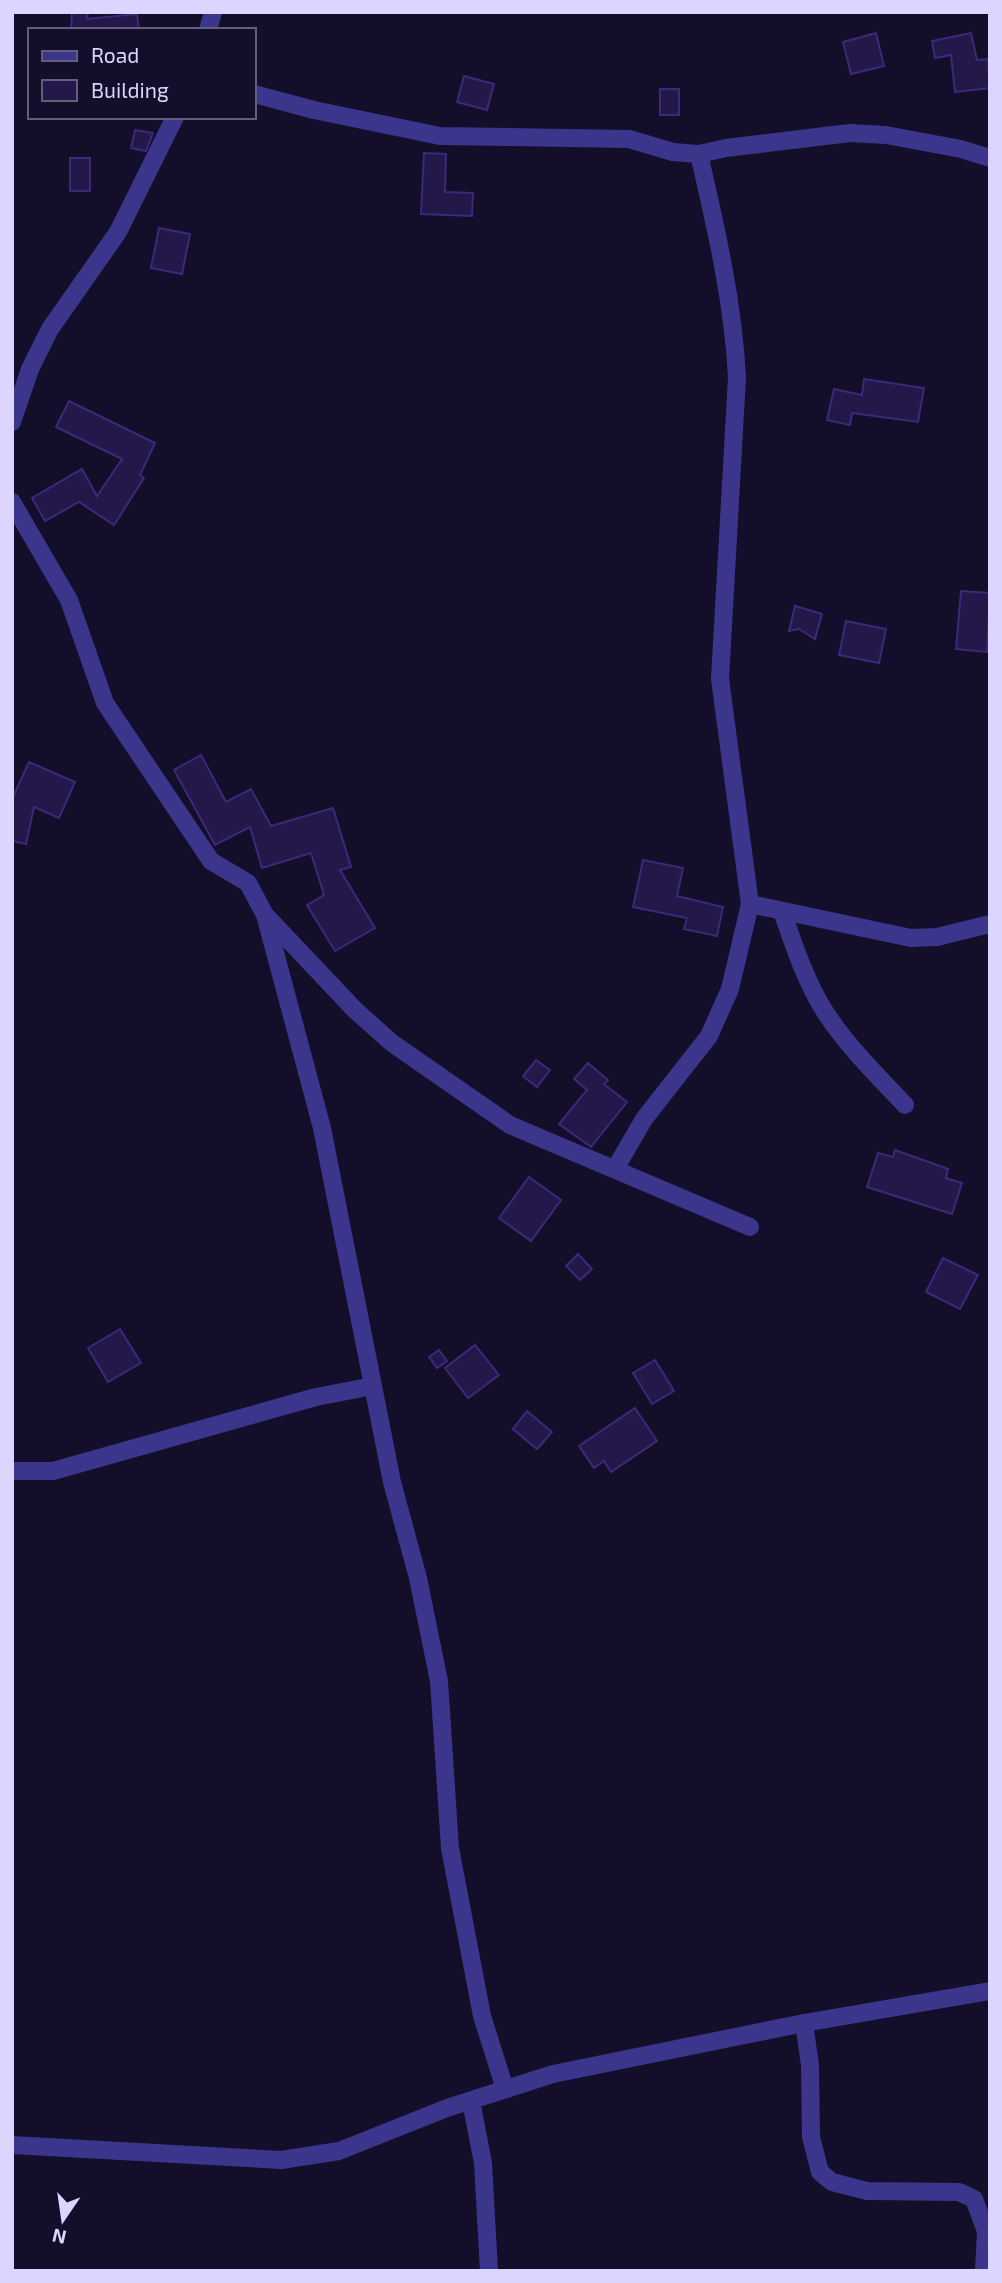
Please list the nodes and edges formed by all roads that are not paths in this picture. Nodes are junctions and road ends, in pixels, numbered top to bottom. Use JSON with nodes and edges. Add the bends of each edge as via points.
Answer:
{"nodes":[{"id":1,"x":256,"y":95,"type":"edge"},
{"id":2,"x":174,"y":119,"type":"edge"},
{"id":3,"x":699,"y":154,"type":"junction"},
{"id":4,"x":990,"y":158,"type":"edge"},
{"id":5,"x":12,"y":422,"type":"edge"},
{"id":6,"x":12,"y":502,"type":"edge"},
{"id":7,"x":750,"y":904,"type":"junction"},
{"id":8,"x":782,"y":911,"type":"junction"},
{"id":9,"x":265,"y":915,"type":"junction"},
{"id":10,"x":990,"y":924,"type":"edge"},
{"id":11,"x":905,"y":1105,"type":"dead end"},
{"id":12,"x":615,"y":1169,"type":"junction"},
{"id":13,"x":750,"y":1227,"type":"dead end"},
{"id":14,"x":373,"y":1386,"type":"junction"},
{"id":15,"x":12,"y":1471,"type":"edge"},
{"id":16,"x":990,"y":1991,"type":"edge"},
{"id":17,"x":804,"y":2023,"type":"junction"},
{"id":18,"x":505,"y":2089,"type":"junction"},
{"id":19,"x":471,"y":2101,"type":"junction"},
{"id":20,"x":12,"y":2145,"type":"edge"},
{"id":21,"x":489,"y":2271,"type":"edge"},
{"id":22,"x":984,"y":2271,"type":"edge"}],
"edges":[{"from":1,"to":3,"type":"street","via":[[440,136],[629,139]]},
{"from":2,"to":5,"type":"street","via":[[118,232],[50,329]]},
{"from":3,"to":4,"type":"street","via":[[850,133],[886,135]]},
{"from":3,"to":7,"type":"street","via":[[734,328],[737,377],[720,679]]},
{"from":6,"to":9,"type":"street","via":[[69,600],[104,703],[211,860],[248,883]]},
{"from":7,"to":8,"type":"street"},
{"from":7,"to":12,"type":"street","via":[[730,989],[709,1036],[644,1119]]},
{"from":8,"to":10,"type":"street","via":[[911,938],[937,937]]},
{"from":8,"to":11,"type":"street","via":[[826,1014]]},
{"from":9,"to":12,"type":"street","via":[[355,1010],[444,1082],[510,1125]]},
{"from":9,"to":14,"type":"street","via":[[322,1128]]},
{"from":12,"to":13,"type":"street"},
{"from":14,"to":15,"type":"street","via":[[282,1406],[53,1471]]},
{"from":14,"to":18,"type":"street","via":[[439,1681],[444,1789],[461,1912],[482,2016]]},
{"from":16,"to":17,"type":"street"},
{"from":17,"to":18,"type":"street","via":[[553,2074]]},
{"from":17,"to":22,"type":"street","via":[[811,2137],[820,2172],[832,2182],[867,2191],[959,2192],[974,2199],[986,2231]]},
{"from":18,"to":19,"type":"street"},
{"from":19,"to":20,"type":"street","via":[[340,2151],[281,2160]]},
{"from":19,"to":21,"type":"street","via":[[483,2163]]}]}
